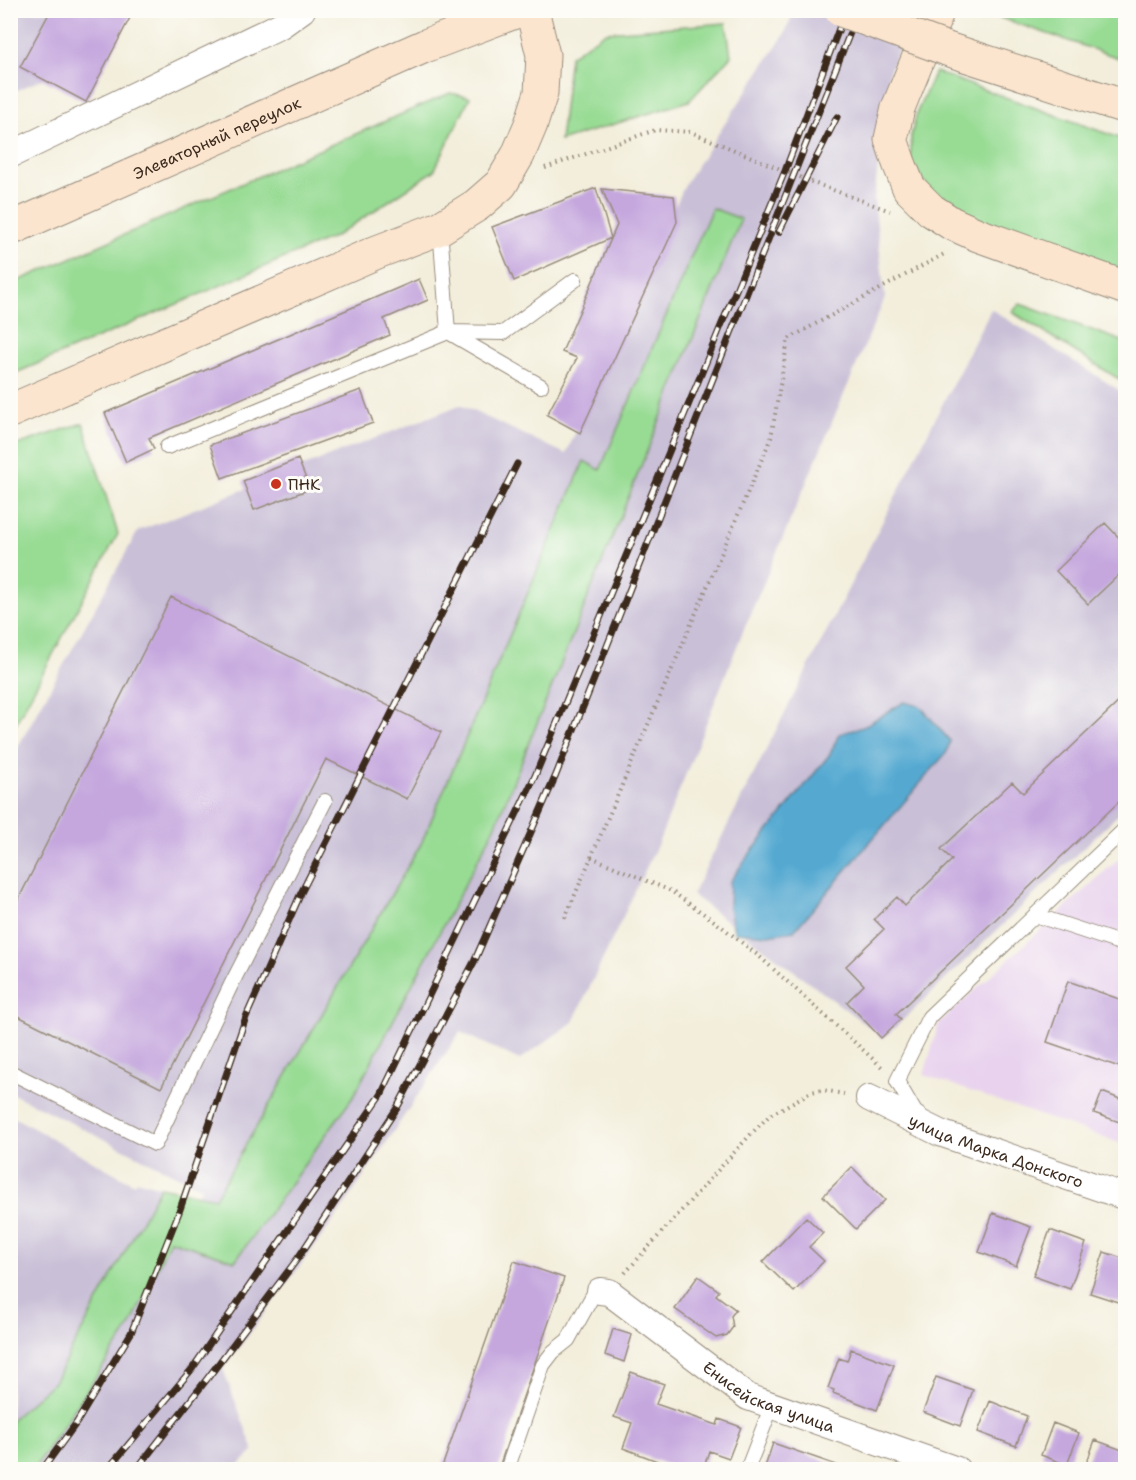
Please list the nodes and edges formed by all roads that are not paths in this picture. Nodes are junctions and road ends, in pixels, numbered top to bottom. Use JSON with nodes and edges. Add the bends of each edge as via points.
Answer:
{"nodes":[{"id":1,"x":302,"y":10,"type":"edge"},
{"id":2,"x":520,"y":10,"type":"edge"},
{"id":3,"x":532,"y":10,"type":"edge"},
{"id":4,"x":840,"y":10,"type":"edge"},
{"id":5,"x":938,"y":10,"type":"edge"},
{"id":6,"x":1125,"y":107,"type":"edge"},
{"id":7,"x":10,"y":155,"type":"edge"},
{"id":8,"x":440,"y":228,"type":"junction"},
{"id":9,"x":10,"y":229,"type":"edge"},
{"id":10,"x":575,"y":280,"type":"dead end"},
{"id":11,"x":1125,"y":288,"type":"edge"},
{"id":12,"x":448,"y":332,"type":"junction"},
{"id":13,"x":541,"y":386,"type":"dead end"},
{"id":14,"x":10,"y":411,"type":"edge"},
{"id":15,"x":167,"y":447,"type":"dead end"},
{"id":16,"x":325,"y":801,"type":"dead end"},
{"id":17,"x":1125,"y":828,"type":"edge"},
{"id":18,"x":1035,"y":915,"type":"junction"},
{"id":19,"x":1125,"y":945,"type":"edge"},
{"id":20,"x":10,"y":1072,"type":"edge"},
{"id":21,"x":869,"y":1098,"type":"road end"},
{"id":22,"x":940,"y":1133,"type":"junction"},
{"id":23,"x":1125,"y":1197,"type":"edge"},
{"id":24,"x":604,"y":1292,"type":"joint"},
{"id":25,"x":772,"y":1405,"type":"junction"},
{"id":26,"x":948,"y":1468,"type":"edge"},
{"id":27,"x":507,"y":1470,"type":"edge"},
{"id":28,"x":747,"y":1470,"type":"edge"}],
"edges":[{"from":1,"to":7,"type":"street","via":[[281,25]]},
{"from":2,"to":9,"type":"main road","name":"Элеваторный переулок","via":[[425,46]]},
{"from":3,"to":8,"type":"main road","via":[[543,55],[540,93],[518,155],[501,184]]},
{"from":4,"to":6,"type":"main road","bridge":true},
{"from":5,"to":11,"type":"main road","via":[[898,108],[891,139],[909,188],[951,224]]},
{"from":8,"to":12,"type":"lane"},
{"from":8,"to":14,"type":"main road"},
{"from":10,"to":12,"type":"lane","via":[[503,333]]},
{"from":12,"to":13,"type":"lane"},
{"from":12,"to":15,"type":"lane"},
{"from":16,"to":20,"type":"lane","via":[[154,1144]]},
{"from":17,"to":18,"type":"lane"},
{"from":18,"to":19,"type":"lane"},
{"from":18,"to":22,"type":"lane","via":[[929,1017],[897,1081],[915,1112]]},
{"from":21,"to":22,"type":"street","name":"улица Марка Донского"},
{"from":22,"to":23,"type":"street","name":"улица Марка Донского"},
{"from":24,"to":25,"type":"street","name":"Енисейская улица","via":[[748,1397]]},
{"from":24,"to":27,"type":"lane","via":[[592,1295],[568,1340],[543,1365]]},
{"from":25,"to":26,"type":"street","name":"Енисейская улица"},
{"from":25,"to":28,"type":"lane"}]}
